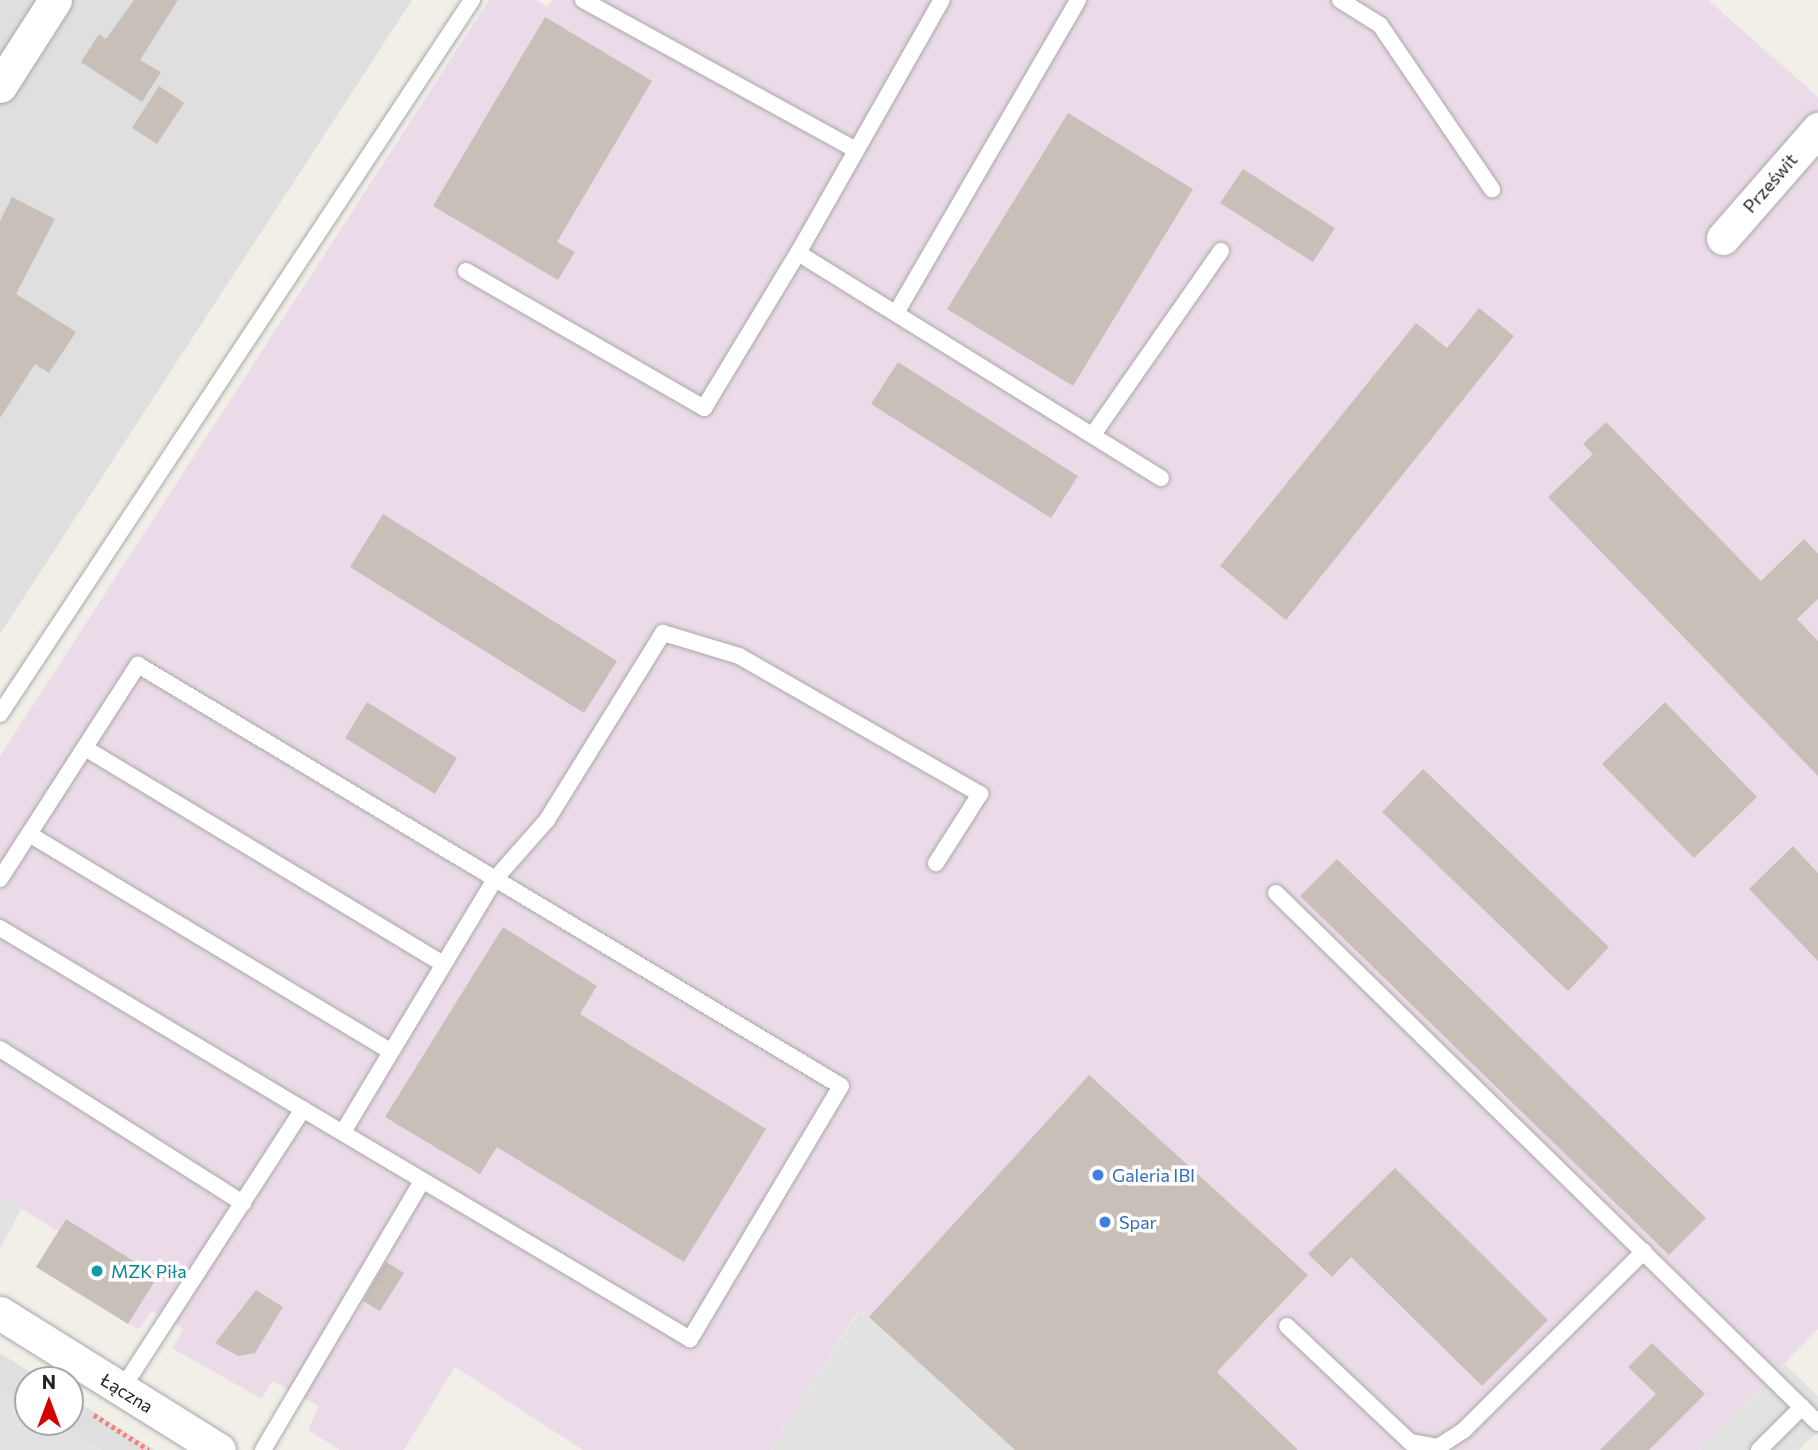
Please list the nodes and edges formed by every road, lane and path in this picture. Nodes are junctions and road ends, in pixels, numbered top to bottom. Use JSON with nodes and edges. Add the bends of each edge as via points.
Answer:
{"nodes":[{"id":1,"x":55,"y":0,"type":"edge"},
{"id":2,"x":471,"y":0,"type":"edge"},
{"id":3,"x":583,"y":0,"type":"edge"},
{"id":4,"x":942,"y":0,"type":"edge"},
{"id":5,"x":1078,"y":0,"type":"edge"},
{"id":6,"x":1340,"y":0,"type":"edge"},
{"id":7,"x":0,"y":86,"type":"edge"},
{"id":8,"x":1818,"y":129,"type":"edge"},
{"id":9,"x":856,"y":150,"type":"junction"},
{"id":10,"x":1492,"y":189,"type":"dead end"},
{"id":11,"x":1723,"y":238,"type":"dead end"},
{"id":12,"x":1221,"y":251,"type":"dead end"},
{"id":13,"x":798,"y":253,"type":"junction"},
{"id":14,"x":466,"y":271,"type":"dead end"},
{"id":15,"x":896,"y":313,"type":"junction"},
{"id":16,"x":1094,"y":433,"type":"junction"},
{"id":17,"x":1161,"y":478,"type":"dead end"},
{"id":18,"x":0,"y":714,"type":"edge"},
{"id":19,"x":85,"y":748,"type":"junction"},
{"id":20,"x":29,"y":834,"type":"junction"},
{"id":21,"x":936,"y":863,"type":"dead end"},
{"id":22,"x":0,"y":879,"type":"edge"},
{"id":23,"x":495,"y":879,"type":"junction"},
{"id":24,"x":1276,"y":893,"type":"dead end"},
{"id":25,"x":0,"y":928,"type":"edge"},
{"id":26,"x":443,"y":964,"type":"junction"},
{"id":27,"x":0,"y":1049,"type":"edge"},
{"id":28,"x":390,"y":1051,"type":"junction"},
{"id":29,"x":303,"y":1109,"type":"junction"},
{"id":30,"x":342,"y":1132,"type":"junction"},
{"id":31,"x":422,"y":1181,"type":"junction"},
{"id":32,"x":243,"y":1203,"type":"junction"},
{"id":33,"x":1644,"y":1251,"type":"junction"},
{"id":34,"x":0,"y":1313,"type":"edge"},
{"id":35,"x":1287,"y":1326,"type":"dead end"},
{"id":36,"x":122,"y":1389,"type":"junction"},
{"id":37,"x":1802,"y":1407,"type":"junction"},
{"id":38,"x":84,"y":1409,"type":"edge"},
{"id":39,"x":1818,"y":1423,"type":"edge"},
{"id":40,"x":149,"y":1450,"type":"edge"},
{"id":41,"x":219,"y":1450,"type":"edge"},
{"id":42,"x":263,"y":1450,"type":"edge"},
{"id":43,"x":1759,"y":1450,"type":"edge"}],
"edges":[{"from":1,"to":7,"type":"street"},
{"from":2,"to":18,"type":"lane"},
{"from":3,"to":9,"type":"lane"},
{"from":4,"to":9,"type":"lane"},
{"from":5,"to":15,"type":"lane"},
{"from":6,"to":10,"type":"lane","via":[[1380,25]]},
{"from":8,"to":11,"type":"street","name":"Prześwit"},
{"from":9,"to":13,"type":"lane"},
{"from":12,"to":16,"type":"lane"},
{"from":13,"to":14,"type":"lane","via":[[704,408]]},
{"from":13,"to":15,"type":"lane"},
{"from":15,"to":16,"type":"lane"},
{"from":16,"to":17,"type":"lane"},
{"from":19,"to":20,"type":"lane"},
{"from":19,"to":23,"type":"lane","via":[[138,665]]},
{"from":19,"to":26,"type":"lane"},
{"from":20,"to":22,"type":"lane"},
{"from":20,"to":28,"type":"lane"},
{"from":21,"to":23,"type":"lane","via":[[980,794],[739,656],[663,633],[547,820]]},
{"from":23,"to":26,"type":"lane"},
{"from":23,"to":31,"type":"lane","via":[[841,1086],[690,1339]]},
{"from":24,"to":33,"type":"lane"},
{"from":25,"to":29,"type":"lane"},
{"from":26,"to":28,"type":"lane"},
{"from":27,"to":32,"type":"lane"},
{"from":28,"to":30,"type":"lane"},
{"from":29,"to":30,"type":"lane"},
{"from":29,"to":32,"type":"lane"},
{"from":30,"to":31,"type":"lane"},
{"from":31,"to":42,"type":"lane"},
{"from":32,"to":36,"type":"lane"},
{"from":33,"to":35,"type":"lane","via":[[1458,1436],[1438,1447],[1410,1442]]},
{"from":33,"to":37,"type":"lane"},
{"from":34,"to":36,"type":"street","name":"Łączna"},
{"from":36,"to":41,"type":"street","name":"Łączna"},
{"from":37,"to":39,"type":"lane"},
{"from":37,"to":43,"type":"lane"},
{"from":38,"to":40,"type":"path"}]}
